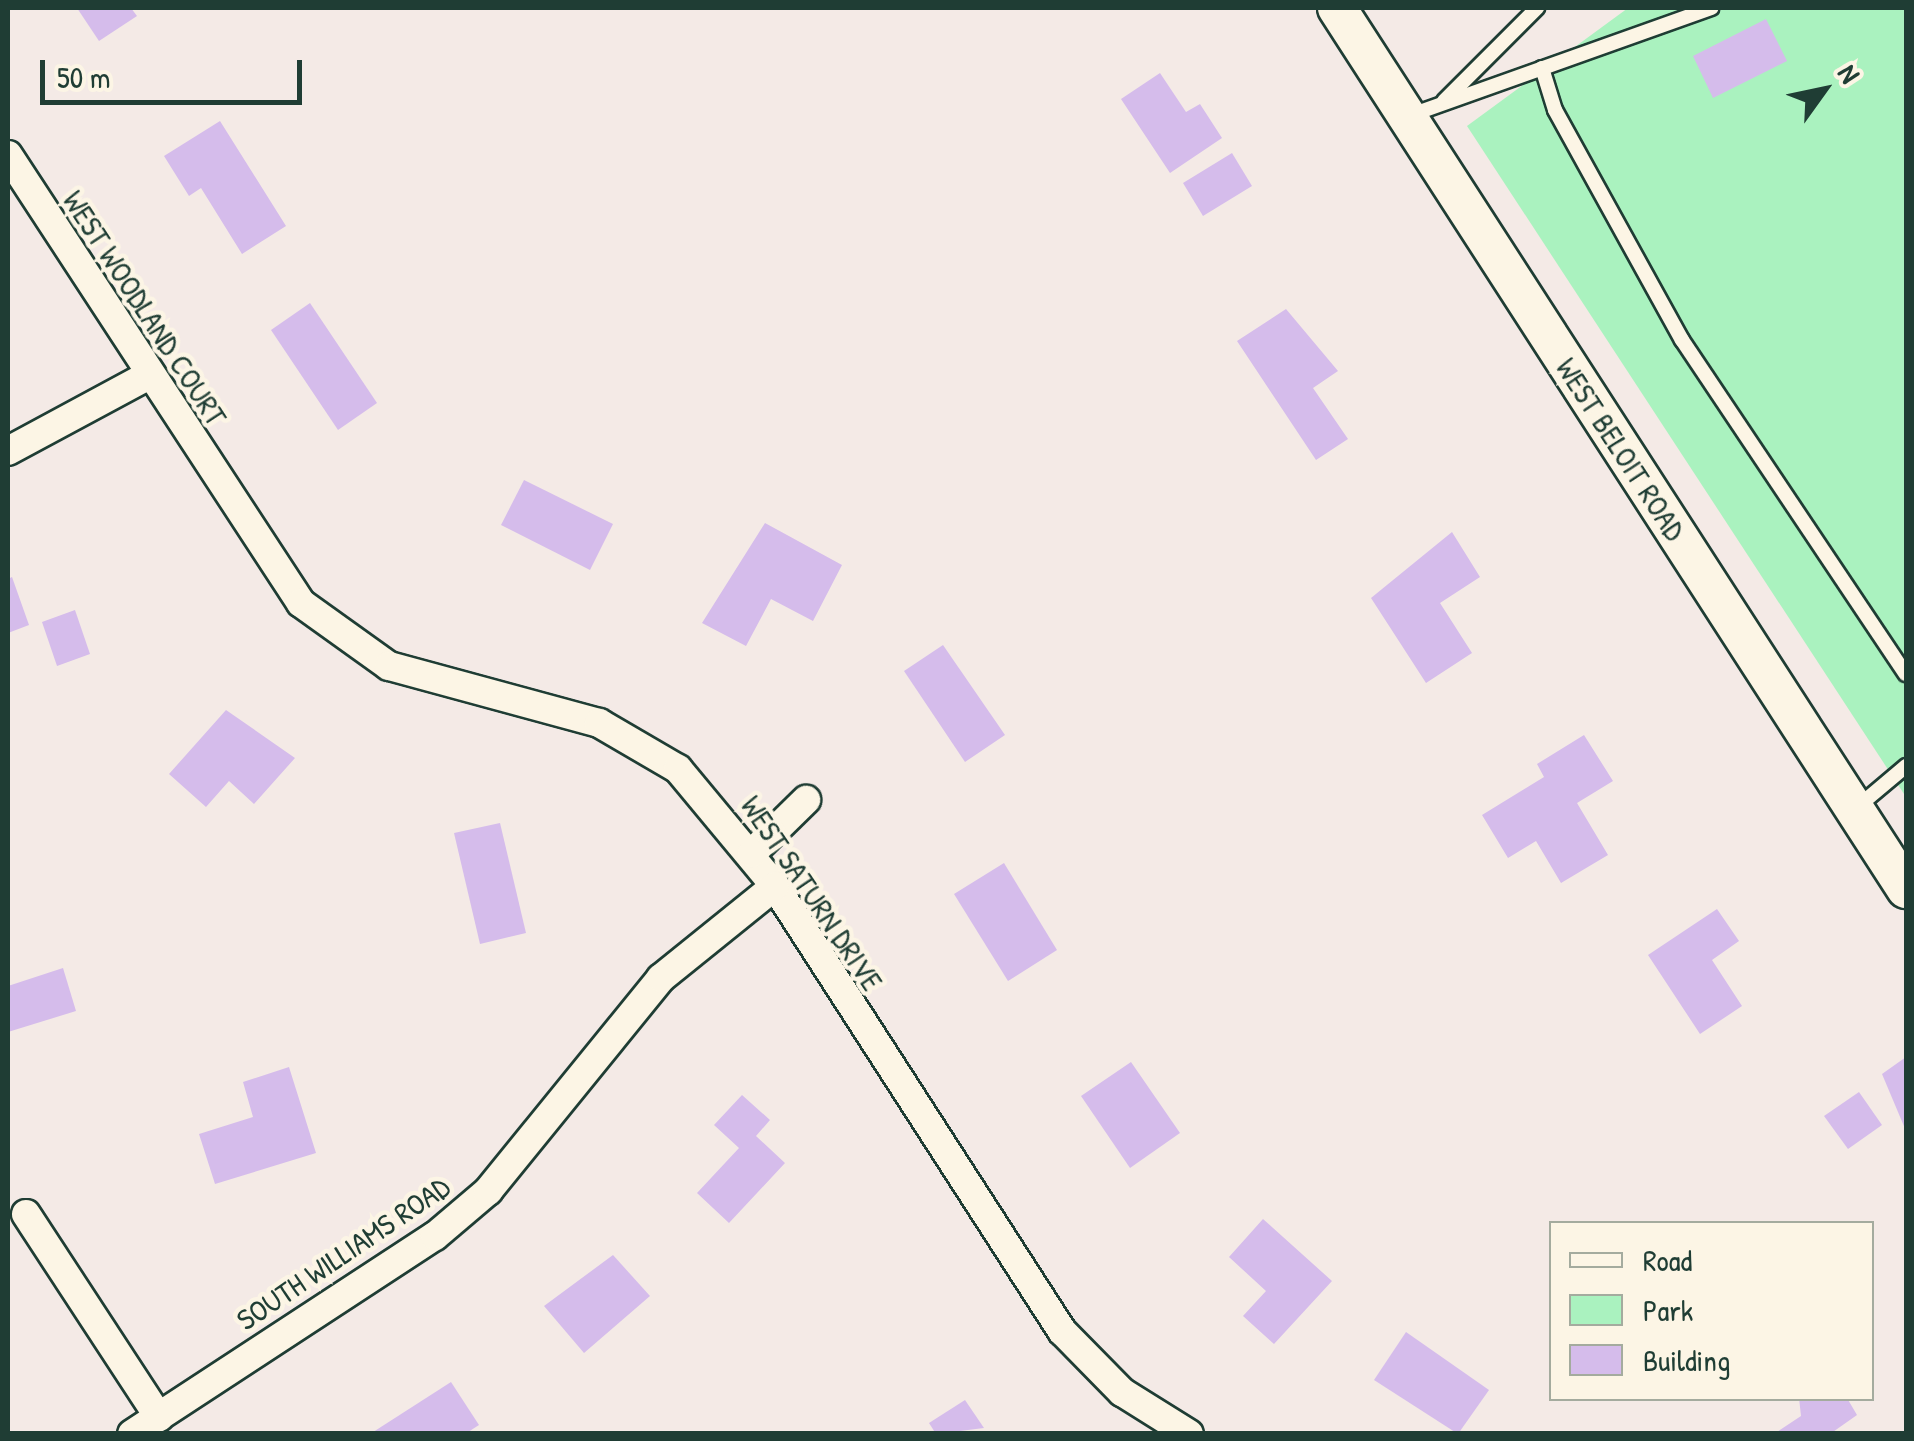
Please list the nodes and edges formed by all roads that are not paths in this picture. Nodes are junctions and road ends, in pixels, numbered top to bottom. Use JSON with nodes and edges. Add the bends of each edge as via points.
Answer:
{"nodes":[{"id":1,"x":1338,"y":8,"type":"edge"},
{"id":2,"x":1538,"y":8,"type":"edge"},
{"id":3,"x":1712,"y":8,"type":"edge"},
{"id":4,"x":1542,"y":68,"type":"junction"},
{"id":5,"x":1424,"y":111,"type":"junction"},
{"id":6,"x":8,"y":155,"type":"edge"},
{"id":7,"x":148,"y":375,"type":"junction"},
{"id":8,"x":8,"y":451,"type":"edge"},
{"id":9,"x":227,"y":496,"type":"joint"},
{"id":10,"x":1906,"y":674,"type":"edge"},
{"id":11,"x":1906,"y":766,"type":"edge"},
{"id":12,"x":806,"y":800,"type":"dead end"},
{"id":13,"x":1855,"y":810,"type":"junction"},
{"id":14,"x":752,"y":853,"type":"junction"},
{"id":15,"x":774,"y":886,"type":"junction"},
{"id":16,"x":1906,"y":889,"type":"edge"},
{"id":17,"x":26,"y":1214,"type":"dead end"},
{"id":18,"x":158,"y":1417,"type":"junction"},
{"id":19,"x":132,"y":1434,"type":"edge"},
{"id":20,"x":1189,"y":1434,"type":"edge"}],
"edges":[{"from":1,"to":5,"type":"main road","name":"WEST BELOIT ROAD"},
{"from":2,"to":5,"type":"lane"},
{"from":3,"to":4,"type":"lane"},
{"from":4,"to":5,"type":"lane"},
{"from":4,"to":10,"type":"lane","via":[[1555,110],[1682,340]]},
{"from":5,"to":13,"type":"main road","name":"WEST BELOIT ROAD"},
{"from":6,"to":7,"type":"street","name":"WEST WOODLAND COURT"},
{"from":7,"to":8,"type":"street","via":[[68,427]]},
{"from":7,"to":9,"type":"street","name":"WEST WOODLAND COURT"},
{"from":9,"to":14,"type":"street","name":"WEST SATURN DRIVE","via":[[301,603],[345,642],[389,666],[599,724],[644,745],[678,769]]},
{"from":11,"to":13,"type":"lane"},
{"from":12,"to":14,"type":"street"},
{"from":13,"to":16,"type":"main road","name":"WEST BELOIT ROAD"},
{"from":14,"to":15,"type":"street","name":"WEST SATURN DRIVE"},
{"from":15,"to":18,"type":"street","name":"SOUTH WILLIAMS ROAD","via":[[661,978],[488,1191]]},
{"from":15,"to":20,"type":"street","name":"WEST SATURN DRIVE","via":[[1062,1331],[1122,1392]]},
{"from":17,"to":18,"type":"street"},
{"from":18,"to":19,"type":"street","name":"SOUTH WILLIAMS ROAD"}]}
